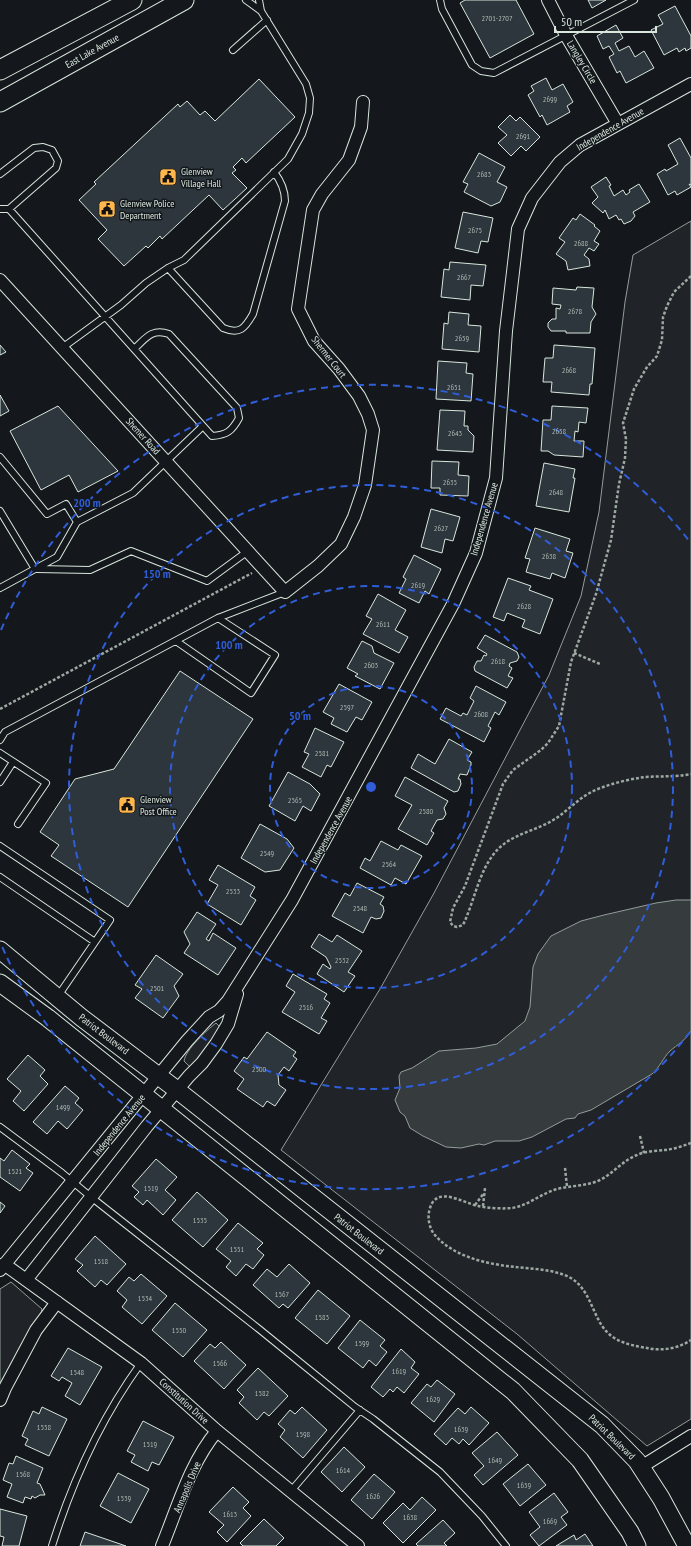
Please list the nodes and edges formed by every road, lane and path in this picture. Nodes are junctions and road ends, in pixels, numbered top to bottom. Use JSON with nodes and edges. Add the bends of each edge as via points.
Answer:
{"nodes":[{"id":1,"x":132,"y":0,"type":"edge"},
{"id":2,"x":184,"y":0,"type":"edge"},
{"id":3,"x":246,"y":0,"type":"edge"},
{"id":4,"x":259,"y":0,"type":"edge"},
{"id":5,"x":440,"y":0,"type":"edge"},
{"id":6,"x":548,"y":0,"type":"edge"},
{"id":7,"x":634,"y":0,"type":"edge"},
{"id":8,"x":262,"y":11,"type":"junction"},
{"id":9,"x":267,"y":20,"type":"junction"},
{"id":10,"x":567,"y":37,"type":"junction"},
{"id":11,"x":233,"y":50,"type":"dead end"},
{"id":12,"x":0,"y":70,"type":"edge"},
{"id":13,"x":691,"y":84,"type":"edge"},
{"id":14,"x":0,"y":102,"type":"edge"},
{"id":15,"x":363,"y":102,"type":"dead end"},
{"id":16,"x":618,"y":124,"type":"junction"},
{"id":17,"x":274,"y":172,"type":"junction"},
{"id":18,"x":0,"y":174,"type":"edge"},
{"id":19,"x":0,"y":209,"type":"edge"},
{"id":20,"x":9,"y":209,"type":"junction"},
{"id":21,"x":168,"y":268,"type":"junction"},
{"id":22,"x":691,"y":276,"type":"edge"},
{"id":23,"x":0,"y":280,"type":"edge"},
{"id":24,"x":105,"y":316,"type":"junction"},
{"id":25,"x":62,"y":348,"type":"junction"},
{"id":26,"x":134,"y":349,"type":"junction"},
{"id":27,"x":202,"y":426,"type":"junction"},
{"id":28,"x":0,"y":458,"type":"edge"},
{"id":29,"x":165,"y":461,"type":"junction"},
{"id":30,"x":0,"y":511,"type":"edge"},
{"id":31,"x":76,"y":522,"type":"junction"},
{"id":32,"x":248,"y":551,"type":"junction"},
{"id":33,"x":263,"y":567,"type":"junction"},
{"id":34,"x":35,"y":570,"type":"junction"},
{"id":35,"x":0,"y":588,"type":"edge"},
{"id":36,"x":285,"y":592,"type":"junction"},
{"id":37,"x":218,"y":618,"type":"junction"},
{"id":38,"x":176,"y":641,"type":"junction"},
{"id":39,"x":574,"y":653,"type":"junction"},
{"id":40,"x":600,"y":664,"type":"dead end"},
{"id":41,"x":0,"y":709,"type":"edge"},
{"id":42,"x":0,"y":740,"type":"edge"},
{"id":43,"x":0,"y":753,"type":"edge"},
{"id":44,"x":13,"y":762,"type":"junction"},
{"id":45,"x":691,"y":774,"type":"edge"},
{"id":46,"x":0,"y":782,"type":"edge"},
{"id":47,"x":18,"y":824,"type":"dead end"},
{"id":48,"x":0,"y":846,"type":"edge"},
{"id":49,"x":0,"y":877,"type":"edge"},
{"id":50,"x":95,"y":942,"type":"junction"},
{"id":51,"x":0,"y":950,"type":"edge"},
{"id":52,"x":241,"y":982,"type":"junction"},
{"id":53,"x":0,"y":983,"type":"edge"},
{"id":54,"x":57,"y":997,"type":"junction"},
{"id":55,"x":159,"y":1076,"type":"junction"},
{"id":56,"x":177,"y":1090,"type":"junction"},
{"id":57,"x":143,"y":1095,"type":"junction"},
{"id":58,"x":160,"y":1110,"type":"junction"},
{"id":59,"x":0,"y":1127,"type":"edge"},
{"id":60,"x":640,"y":1136,"type":"dead end"},
{"id":61,"x":691,"y":1143,"type":"edge"},
{"id":62,"x":644,"y":1153,"type":"junction"},
{"id":63,"x":565,"y":1168,"type":"dead end"},
{"id":64,"x":72,"y":1182,"type":"junction"},
{"id":65,"x":567,"y":1187,"type":"junction"},
{"id":66,"x":485,"y":1188,"type":"dead end"},
{"id":67,"x":484,"y":1192,"type":"junction"},
{"id":68,"x":91,"y":1197,"type":"junction"},
{"id":69,"x":475,"y":1205,"type":"junction"},
{"id":70,"x":483,"y":1206,"type":"junction"},
{"id":71,"x":2,"y":1268,"type":"edge"},
{"id":72,"x":26,"y":1280,"type":"junction"},
{"id":73,"x":57,"y":1302,"type":"junction"},
{"id":74,"x":691,"y":1340,"type":"edge"},
{"id":75,"x":141,"y":1363,"type":"junction"},
{"id":76,"x":0,"y":1400,"type":"edge"},
{"id":77,"x":360,"y":1410,"type":"junction"},
{"id":78,"x":217,"y":1431,"type":"junction"},
{"id":79,"x":691,"y":1436,"type":"edge"},
{"id":80,"x":641,"y":1467,"type":"junction"},
{"id":81,"x":291,"y":1490,"type":"junction"},
{"id":82,"x":52,"y":1546,"type":"edge"},
{"id":83,"x":162,"y":1546,"type":"edge"},
{"id":84,"x":358,"y":1546,"type":"edge"},
{"id":85,"x":506,"y":1546,"type":"edge"},
{"id":86,"x":637,"y":1546,"type":"edge"},
{"id":87,"x":687,"y":1546,"type":"edge"}],
"edges":[{"from":1,"to":12,"type":"main road"},
{"from":2,"to":14,"type":"main road","name":"East Lake Avenue"},
{"from":3,"to":8,"type":"lane"},
{"from":4,"to":8,"type":"lane"},
{"from":5,"to":10,"type":"lane","via":[[442,10],[472,65],[481,71],[494,74]]},
{"from":6,"to":10,"type":"street","name":"Langley Circle"},
{"from":7,"to":10,"type":"lane"},
{"from":8,"to":9,"type":"lane"},
{"from":9,"to":11,"type":"lane"},
{"from":9,"to":17,"type":"lane","via":[[306,84],[310,98],[310,113],[302,134],[288,158]]},
{"from":10,"to":16,"type":"street","name":"Langley Circle"},
{"from":13,"to":16,"type":"street","name":"Independence Avenue"},
{"from":15,"to":36,"type":"street","name":"Shermer Court","via":[[361,127],[349,160],[322,194],[313,210],[298,309],[314,341],[340,369],[368,414],[373,430],[365,485],[354,517],[340,544],[318,566]]},
{"from":16,"to":52,"type":"street","name":"Independence Avenue","via":[[580,145],[560,162],[532,198],[518,230],[506,331],[496,478],[476,553],[453,604],[341,811],[292,900]]},
{"from":17,"to":21,"type":"lane","via":[[184,260]]},
{"from":17,"to":21,"type":"lane","via":[[285,192],[285,201],[254,314],[246,326],[238,331],[223,328]]},
{"from":18,"to":20,"type":"lane","via":[[34,148],[52,150],[58,161],[56,168]]},
{"from":19,"to":20,"type":"lane"},
{"from":20,"to":24,"type":"lane"},
{"from":21,"to":24,"type":"lane"},
{"from":22,"to":39,"type":"path","via":[[674,292],[667,306],[657,356],[636,385],[623,423],[626,439],[625,458],[611,540],[596,594]]},
{"from":23,"to":25,"type":"street","name":"Shemer Road"},
{"from":24,"to":25,"type":"lane"},
{"from":24,"to":26,"type":"lane"},
{"from":25,"to":29,"type":"street","name":"Shemer Road"},
{"from":26,"to":27,"type":"lane"},
{"from":26,"to":27,"type":"lane","via":[[151,333],[161,331],[169,334],[237,408],[240,418],[224,435],[212,436]]},
{"from":27,"to":29,"type":"lane"},
{"from":28,"to":31,"type":"lane","via":[[47,514],[66,504]]},
{"from":29,"to":31,"type":"lane","via":[[133,493]]},
{"from":29,"to":32,"type":"street","name":"Shemer Road"},
{"from":30,"to":34,"type":"lane"},
{"from":31,"to":34,"type":"lane","via":[[57,557]]},
{"from":32,"to":33,"type":"street","name":"Shemer Road"},
{"from":32,"to":34,"type":"lane","via":[[208,580],[131,551],[90,570]]},
{"from":33,"to":36,"type":"street","name":"Shemer Road"},
{"from":33,"to":41,"type":"path"},
{"from":34,"to":35,"type":"lane"},
{"from":36,"to":37,"type":"lane"},
{"from":37,"to":38,"type":"lane"},
{"from":37,"to":38,"type":"lane","via":[[275,655],[251,694]]},
{"from":38,"to":42,"type":"lane","via":[[5,732]]},
{"from":39,"to":40,"type":"path"},
{"from":39,"to":45,"type":"path","via":[[559,726],[548,743],[513,770],[503,784],[465,886],[453,908],[450,922],[452,926],[464,925],[488,862],[501,846],[512,838],[549,822],[597,789],[639,778]]},
{"from":43,"to":44,"type":"lane"},
{"from":44,"to":46,"type":"lane"},
{"from":44,"to":47,"type":"lane","via":[[46,783]]},
{"from":48,"to":50,"type":"lane","via":[[110,920]]},
{"from":49,"to":50,"type":"lane"},
{"from":50,"to":54,"type":"lane"},
{"from":51,"to":54,"type":"main road","name":"Patriot Boulevard"},
{"from":52,"to":55,"type":"street","name":"Independence Avenue","via":[[228,1001],[200,1026]]},
{"from":52,"to":56,"type":"street","name":"Independence Avenue","via":[[223,1033],[202,1063]]},
{"from":53,"to":57,"type":"main road","via":[[48,1018]]},
{"from":54,"to":55,"type":"main road","name":"Patriot Boulevard"},
{"from":55,"to":56,"type":"main road","name":"Patriot Boulevard"},
{"from":55,"to":57,"type":"street","name":"Independence Avenue"},
{"from":56,"to":58,"type":"street","name":"Independence Avenue"},
{"from":56,"to":80,"type":"main road","name":"Patriot Boulevard","via":[[602,1425]]},
{"from":57,"to":58,"type":"main road"},
{"from":57,"to":64,"type":"street","name":"Independence Avenue"},
{"from":58,"to":68,"type":"street","name":"Independence Avenue"},
{"from":58,"to":86,"type":"main road","via":[[513,1391],[580,1460]]},
{"from":59,"to":64,"type":"lane"},
{"from":60,"to":62,"type":"path"},
{"from":61,"to":62,"type":"path"},
{"from":62,"to":65,"type":"path","via":[[632,1157],[600,1180]]},
{"from":63,"to":65,"type":"path"},
{"from":64,"to":68,"type":"lane"},
{"from":64,"to":71,"type":"street","name":"Independence Avenue"},
{"from":65,"to":70,"type":"path","via":[[553,1190],[512,1208]]},
{"from":66,"to":67,"type":"path"},
{"from":67,"to":69,"type":"path"},
{"from":67,"to":70,"type":"path"},
{"from":68,"to":72,"type":"street","name":"Independence Avenue"},
{"from":68,"to":77,"type":"lane"},
{"from":69,"to":70,"type":"path"},
{"from":69,"to":74,"type":"path","via":[[449,1196],[434,1200],[428,1215],[432,1231],[445,1244],[476,1260],[556,1272],[572,1279],[587,1295],[608,1334],[622,1342],[661,1349]]},
{"from":71,"to":72,"type":"street","name":"Constitution Drive"},
{"from":72,"to":73,"type":"street","name":"Constitution Drive"},
{"from":73,"to":75,"type":"street","name":"Constitution Drive"},
{"from":73,"to":76,"type":"street","via":[[36,1330]]},
{"from":75,"to":78,"type":"street","name":"Constitution Drive"},
{"from":75,"to":82,"type":"lane","via":[[104,1422],[80,1472]]},
{"from":77,"to":81,"type":"lane"},
{"from":77,"to":85,"type":"lane","via":[[440,1472],[482,1516]]},
{"from":78,"to":81,"type":"street","name":"Constitution Drive"},
{"from":78,"to":83,"type":"street","name":"Annapolis Drive","via":[[191,1471]]},
{"from":79,"to":80,"type":"street"},
{"from":80,"to":87,"type":"main road","name":"Patriot Boulevard"},
{"from":81,"to":84,"type":"street","name":"Constitution Drive"}]}
